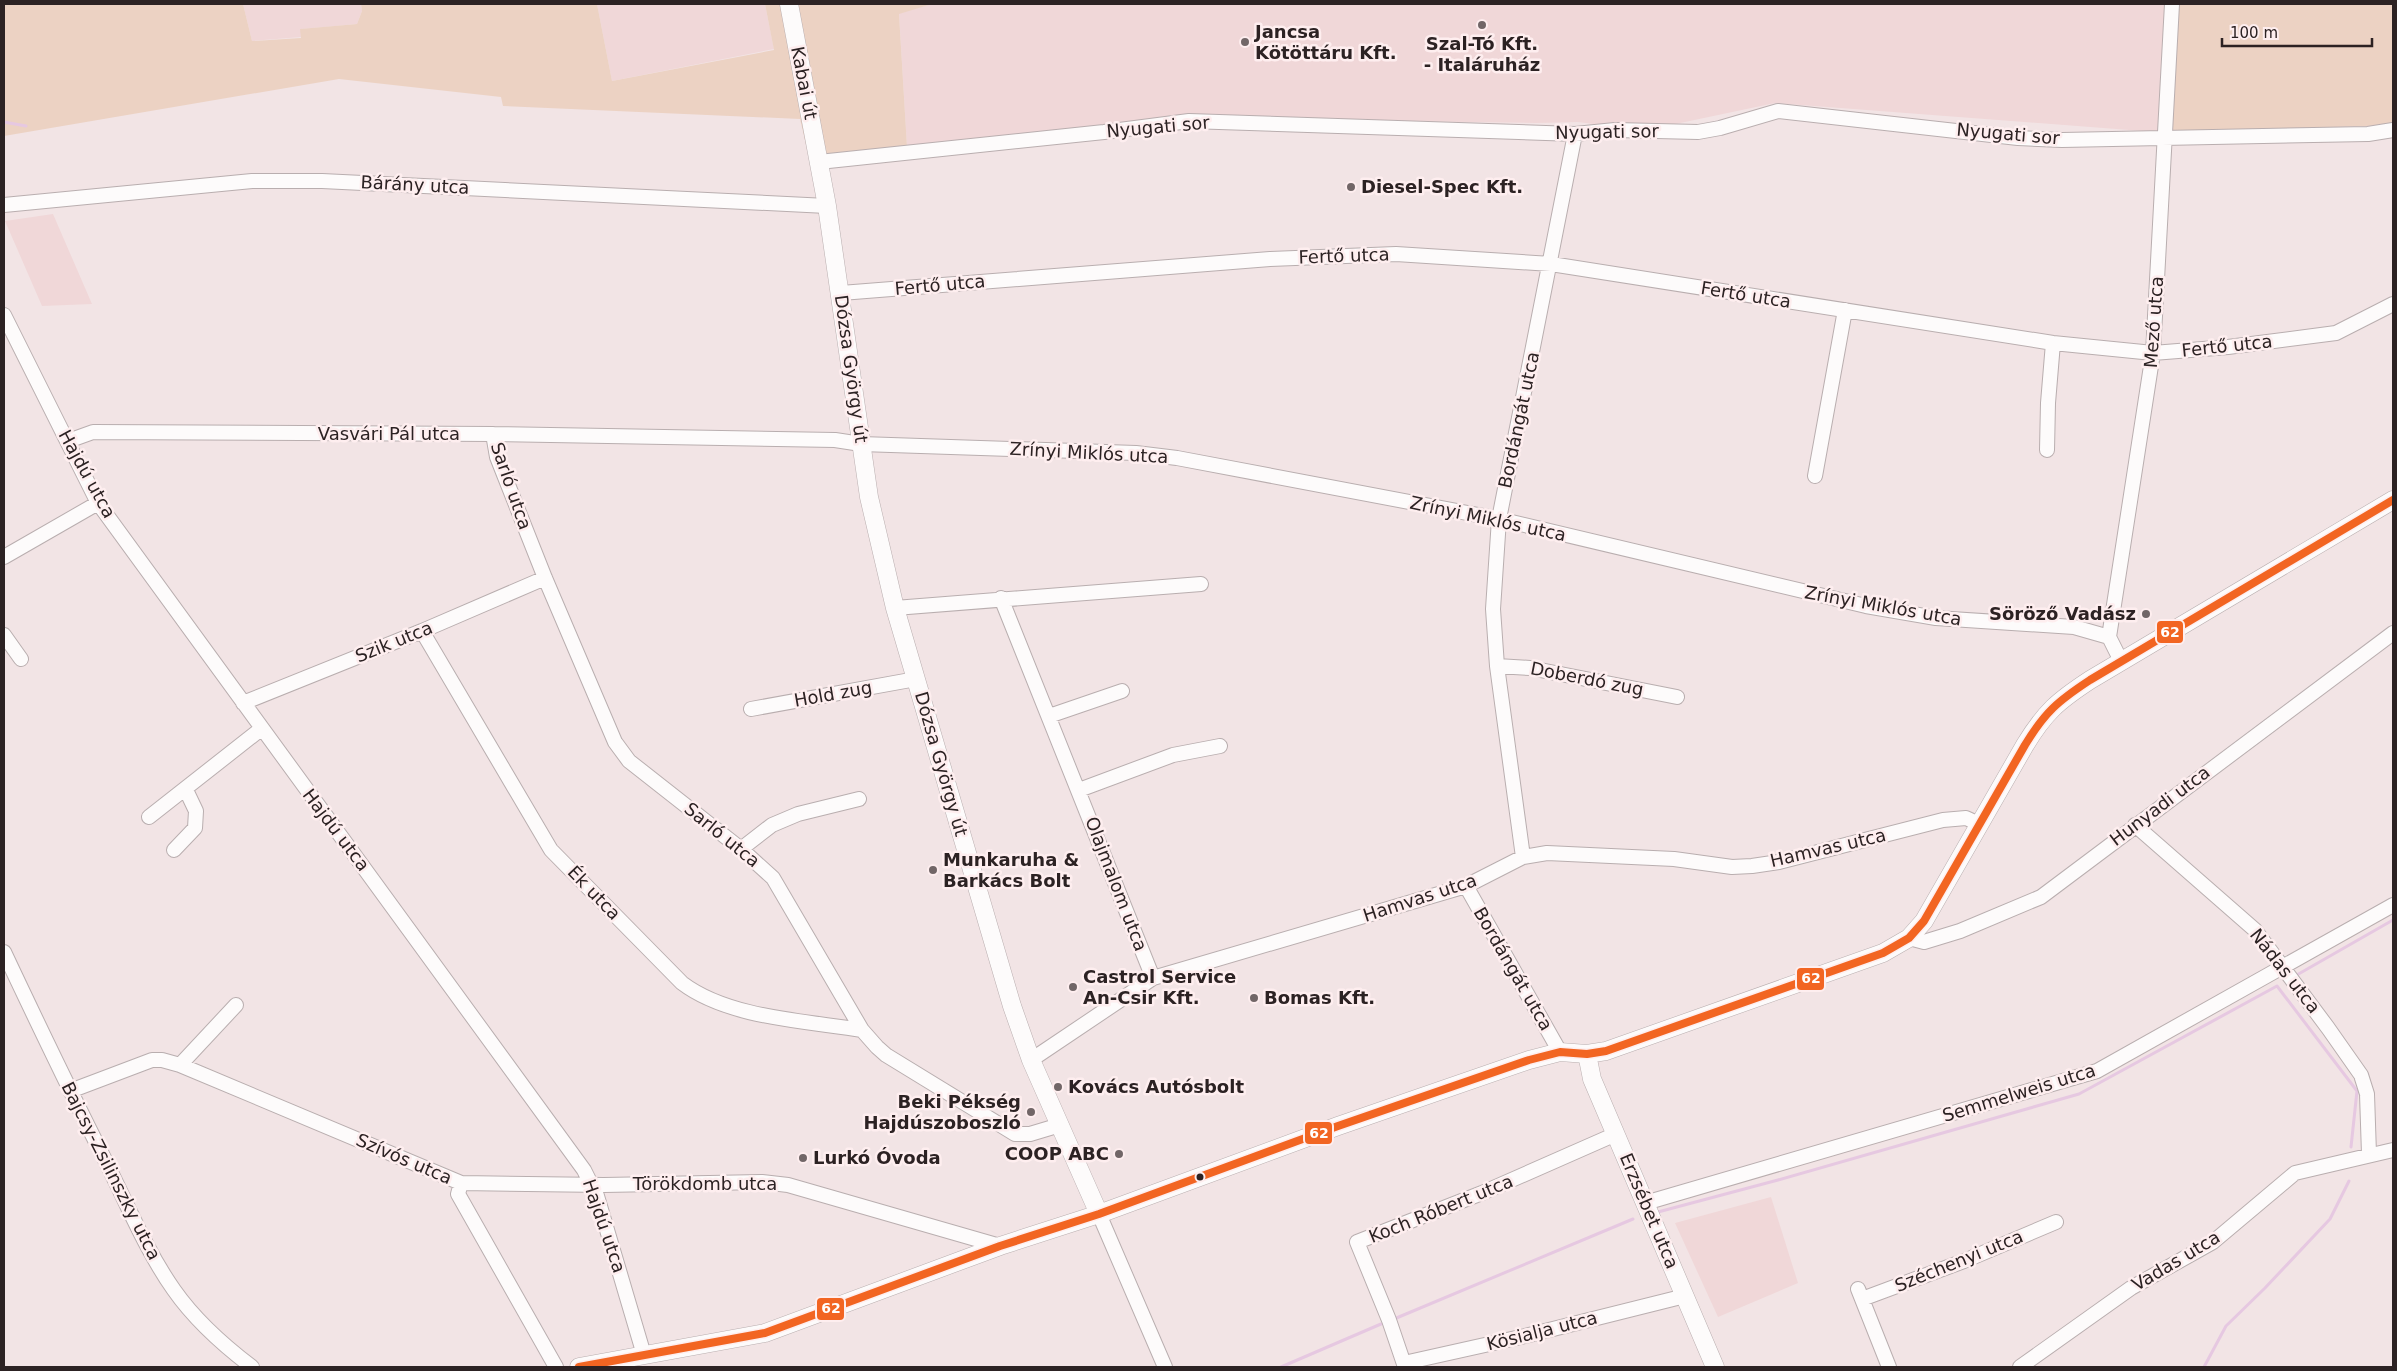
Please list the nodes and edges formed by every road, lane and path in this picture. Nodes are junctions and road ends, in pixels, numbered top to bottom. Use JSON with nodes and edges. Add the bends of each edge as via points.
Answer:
{"nodes":[{"id":1,"x":790,"y":4,"type":"edge"},
{"id":2,"x":2172,"y":4,"type":"edge"},
{"id":3,"x":2393,"y":130,"type":"edge"},
{"id":4,"x":1576,"y":134,"type":"junction"},
{"id":5,"x":2166,"y":138,"type":"junction"},
{"id":6,"x":819,"y":162,"type":"junction"},
{"id":7,"x":4,"y":205,"type":"edge"},
{"id":8,"x":827,"y":206,"type":"junction"},
{"id":9,"x":1551,"y":264,"type":"junction"},
{"id":10,"x":841,"y":293,"type":"junction"},
{"id":11,"x":2393,"y":304,"type":"edge"},
{"id":12,"x":1845,"y":310,"type":"junction"},
{"id":13,"x":4,"y":315,"type":"edge"},
{"id":14,"x":2054,"y":343,"type":"junction"},
{"id":15,"x":2154,"y":353,"type":"junction"},
{"id":16,"x":493,"y":434,"type":"junction"},
{"id":17,"x":68,"y":441,"type":"junction"},
{"id":18,"x":861,"y":444,"type":"junction"},
{"id":19,"x":2047,"y":450,"type":"dead end"},
{"id":20,"x":1815,"y":476,"type":"dead end"},
{"id":21,"x":2393,"y":500,"type":"edge"},
{"id":22,"x":98,"y":503,"type":"junction"},
{"id":23,"x":1499,"y":519,"type":"junction"},
{"id":24,"x":4,"y":557,"type":"edge"},
{"id":25,"x":544,"y":578,"type":"junction"},
{"id":26,"x":1201,"y":584,"type":"dead end"},
{"id":27,"x":1001,"y":598,"type":"junction"},
{"id":28,"x":895,"y":608,"type":"junction"},
{"id":29,"x":422,"y":631,"type":"junction"},
{"id":30,"x":2393,"y":633,"type":"edge"},
{"id":31,"x":4,"y":635,"type":"edge"},
{"id":32,"x":2109,"y":637,"type":"junction"},
{"id":33,"x":21,"y":658,"type":"dead end"},
{"id":34,"x":2121,"y":661,"type":"junction"},
{"id":35,"x":1497,"y":666,"type":"junction"},
{"id":36,"x":916,"y":679,"type":"junction"},
{"id":37,"x":1122,"y":691,"type":"dead end"},
{"id":38,"x":1677,"y":697,"type":"dead end"},
{"id":39,"x":243,"y":703,"type":"junction"},
{"id":40,"x":751,"y":709,"type":"dead end"},
{"id":41,"x":1049,"y":716,"type":"junction"},
{"id":42,"x":261,"y":729,"type":"junction"},
{"id":43,"x":1220,"y":746,"type":"dead end"},
{"id":44,"x":186,"y":790,"type":"junction"},
{"id":45,"x":1079,"y":790,"type":"junction"},
{"id":46,"x":860,"y":799,"type":"dead end"},
{"id":47,"x":149,"y":816,"type":"dead end"},
{"id":48,"x":1979,"y":824,"type":"junction"},
{"id":49,"x":2135,"y":825,"type":"junction"},
{"id":50,"x":742,"y":849,"type":"junction"},
{"id":51,"x":174,"y":850,"type":"dead end"},
{"id":52,"x":1523,"y":857,"type":"junction"},
{"id":53,"x":1466,"y":886,"type":"junction"},
{"id":54,"x":2393,"y":905,"type":"edge"},
{"id":55,"x":1909,"y":938,"type":"junction"},
{"id":56,"x":4,"y":952,"type":"edge"},
{"id":57,"x":2284,"y":967,"type":"junction"},
{"id":58,"x":1153,"y":978,"type":"junction"},
{"id":59,"x":236,"y":1005,"type":"dead end"},
{"id":60,"x":862,"y":1030,"type":"junction"},
{"id":61,"x":1560,"y":1052,"type":"junction"},
{"id":62,"x":1587,"y":1054,"type":"junction"},
{"id":63,"x":1031,"y":1060,"type":"junction"},
{"id":64,"x":180,"y":1065,"type":"junction"},
{"id":65,"x":70,"y":1091,"type":"junction"},
{"id":66,"x":1060,"y":1125,"type":"junction"},
{"id":67,"x":1616,"y":1134,"type":"junction"},
{"id":68,"x":2393,"y":1150,"type":"edge"},
{"id":69,"x":2369,"y":1154,"type":"junction"},
{"id":70,"x":461,"y":1183,"type":"junction"},
{"id":71,"x":593,"y":1185,"type":"junction"},
{"id":72,"x":1645,"y":1202,"type":"junction"},
{"id":73,"x":1100,"y":1214,"type":"junction"},
{"id":74,"x":2056,"y":1222,"type":"dead end"},
{"id":75,"x":1000,"y":1246,"type":"junction"},
{"id":76,"x":1685,"y":1296,"type":"junction"},
{"id":77,"x":644,"y":1355,"type":"junction"},
{"id":78,"x":1404,"y":1365,"type":"edge"},
{"id":79,"x":252,"y":1367,"type":"edge"},
{"id":80,"x":556,"y":1367,"type":"edge"},
{"id":81,"x":579,"y":1367,"type":"edge"},
{"id":82,"x":1165,"y":1367,"type":"edge"},
{"id":83,"x":1714,"y":1367,"type":"edge"},
{"id":84,"x":1889,"y":1367,"type":"edge"},
{"id":85,"x":2020,"y":1367,"type":"edge"}],
"edges":[{"from":1,"to":6,"type":"main road","name":"Kabai út"},
{"from":2,"to":5,"type":"street","name":"Mező utca"},
{"from":3,"to":5,"type":"street","name":"Nyugati sor","via":[[2368,134]]},
{"from":4,"to":5,"type":"street","name":"Nyugati sor","via":[[1615,130],[1698,132],[1778,111],[2018,138]]},
{"from":4,"to":6,"type":"street","name":"Nyugati sor","via":[[1189,121]]},
{"from":4,"to":9,"type":"street","name":"Bordángát utca"},
{"from":5,"to":15,"type":"street","name":"Mező utca"},
{"from":6,"to":8,"type":"main road","name":"Dózsa György út"},
{"from":7,"to":8,"type":"street","name":"Bárány utca","via":[[252,181],[310,180]]},
{"from":8,"to":10,"type":"main road","name":"Dózsa György út"},
{"from":9,"to":10,"type":"street","name":"Fertő utca","via":[[1396,254],[1270,259]]},
{"from":9,"to":12,"type":"street","name":"Fertő utca"},
{"from":9,"to":23,"type":"street","name":"Bordángát utca"},
{"from":10,"to":18,"type":"main road","name":"Dózsa György út"},
{"from":11,"to":15,"type":"street","name":"Fertő utca","via":[[2336,333]]},
{"from":12,"to":14,"type":"street","name":"Fertő utca"},
{"from":12,"to":20,"type":"street"},
{"from":13,"to":17,"type":"street","name":"Hajdú utca"},
{"from":14,"to":15,"type":"street","name":"Fertő utca"},
{"from":14,"to":19,"type":"street"},
{"from":15,"to":32,"type":"street","name":"Mező utca"},
{"from":16,"to":17,"type":"street","name":"Vasvári Pál utca","via":[[94,432]]},
{"from":16,"to":18,"type":"street","name":"Vasvári Pál utca","via":[[835,440]]},
{"from":16,"to":25,"type":"street","name":"Sarló utca","via":[[497,457]]},
{"from":17,"to":22,"type":"street","name":"Hajdú utca"},
{"from":18,"to":23,"type":"street","name":"Zrínyi Miklós utca","via":[[1101,450],[1169,457]]},
{"from":18,"to":28,"type":"main road","name":"Dózsa György út","via":[[871,506]]},
{"from":21,"to":34,"type":"main road"},
{"from":22,"to":24,"type":"street"},
{"from":22,"to":39,"type":"street","name":"Hajdú utca"},
{"from":23,"to":32,"type":"street","name":"Zrínyi Miklós utca","via":[[1866,606],[1936,618],[2074,627]]},
{"from":23,"to":35,"type":"street","name":"Bordángát utca","via":[[1493,609]]},
{"from":25,"to":29,"type":"street","name":"Szik utca"},
{"from":25,"to":50,"type":"street","name":"Sarló utca","via":[[620,749],[629,761]]},
{"from":26,"to":27,"type":"street"},
{"from":27,"to":28,"type":"street"},
{"from":27,"to":41,"type":"street","name":"Olajmalom utca"},
{"from":28,"to":36,"type":"main road","name":"Dózsa György út"},
{"from":29,"to":39,"type":"street","name":"Szik utca"},
{"from":29,"to":60,"type":"street","name":"Ék utca","via":[[552,850],[682,984],[708,999],[742,1011]]},
{"from":30,"to":49,"type":"street","name":"Hunyadi utca"},
{"from":31,"to":33,"type":"street"},
{"from":32,"to":34,"type":"street"},
{"from":34,"to":48,"type":"main road","via":[[2063,697],[2041,719]]},
{"from":35,"to":38,"type":"street","name":"Doberdó zug","via":[[1530,668]]},
{"from":35,"to":52,"type":"street","name":"Bordángát utca"},
{"from":36,"to":40,"type":"street","name":"Hold zug"},
{"from":36,"to":63,"type":"main road","name":"Dózsa György út","via":[[1009,996]]},
{"from":37,"to":41,"type":"street"},
{"from":39,"to":42,"type":"street","name":"Hajdú utca"},
{"from":41,"to":45,"type":"street","name":"Olajmalom utca"},
{"from":42,"to":44,"type":"street"},
{"from":42,"to":71,"type":"street","name":"Hajdú utca","via":[[498,1050]]},
{"from":43,"to":45,"type":"street","via":[[1173,755]]},
{"from":44,"to":47,"type":"street"},
{"from":44,"to":51,"type":"street","via":[[196,810],[195,828]]},
{"from":45,"to":58,"type":"street","name":"Olajmalom utca"},
{"from":46,"to":50,"type":"street","via":[[798,814],[772,825]]},
{"from":48,"to":52,"type":"street","name":"Hamvas utca","via":[[1966,818],[1943,820],[1779,862],[1732,867],[1674,859],[1547,852]]},
{"from":48,"to":55,"type":"main road","via":[[1924,921]]},
{"from":49,"to":55,"type":"street","name":"Hunyadi utca","via":[[2041,897],[1960,931],[1924,942]]},
{"from":49,"to":57,"type":"street","name":"Nádas utca","via":[[2255,930]]},
{"from":50,"to":60,"type":"street","name":"Sarló utca","via":[[773,878]]},
{"from":52,"to":53,"type":"street","name":"Hamvas utca"},
{"from":53,"to":58,"type":"street","name":"Hamvas utca"},
{"from":53,"to":61,"type":"street","name":"Bordángát utca"},
{"from":54,"to":57,"type":"street","name":"Semmelweis utca"},
{"from":55,"to":62,"type":"main road","via":[[1883,953],[1750,1002],[1606,1052]]},
{"from":56,"to":65,"type":"street","name":"Bajcsy-Zsilinszky utca"},
{"from":57,"to":69,"type":"street","name":"Nádas utca","via":[[2361,1075],[2367,1094]]},
{"from":57,"to":72,"type":"street","name":"Semmelweis utca","via":[[2097,1071]]},
{"from":58,"to":63,"type":"street","name":"Hamvas utca"},
{"from":59,"to":64,"type":"street"},
{"from":60,"to":66,"type":"street","name":"Sarló utca","via":[[886,1055],[1015,1134],[1030,1134]]},
{"from":61,"to":62,"type":"main road"},
{"from":61,"to":73,"type":"main road","via":[[1338,1126]]},
{"from":62,"to":67,"type":"main road","name":"Erzsébet utca","via":[[1592,1079]]},
{"from":63,"to":66,"type":"main road","name":"Dózsa György út"},
{"from":64,"to":65,"type":"street","name":"Szívós utca","via":[[152,1060]]},
{"from":64,"to":70,"type":"street","name":"Szívós utca"},
{"from":65,"to":79,"type":"street","name":"Bajcsy-Zsilinszky utca","via":[[154,1258],[174,1290],[214,1336]]},
{"from":66,"to":73,"type":"main road","name":"Dózsa György út"},
{"from":67,"to":72,"type":"main road","name":"Erzsébet utca"},
{"from":67,"to":78,"type":"street","name":"Koch Róbert utca","via":[[1507,1183],[1357,1242]]},
{"from":68,"to":69,"type":"street","name":"Vadas utca"},
{"from":69,"to":85,"type":"street","name":"Vadas utca","via":[[2295,1173],[2213,1242],[2131,1288]]},
{"from":70,"to":71,"type":"street","name":"Törökdomb utca"},
{"from":70,"to":80,"type":"street","name":"Szívós utca","via":[[458,1194]]},
{"from":71,"to":75,"type":"street","name":"Törökdomb utca","via":[[762,1182],[788,1185]]},
{"from":71,"to":77,"type":"street","name":"Hajdú utca"},
{"from":72,"to":76,"type":"main road","name":"Erzsébet utca"},
{"from":73,"to":75,"type":"main road"},
{"from":73,"to":82,"type":"street","name":"Dózsa György út"},
{"from":74,"to":84,"type":"street","name":"Széchenyi utca","via":[[1964,1261],[1860,1294]]},
{"from":75,"to":77,"type":"main road","via":[[765,1333]]},
{"from":76,"to":78,"type":"street","name":"Kösialja utca"},
{"from":76,"to":83,"type":"main road","name":"Erzsébet utca"},
{"from":77,"to":81,"type":"main road"}]}
